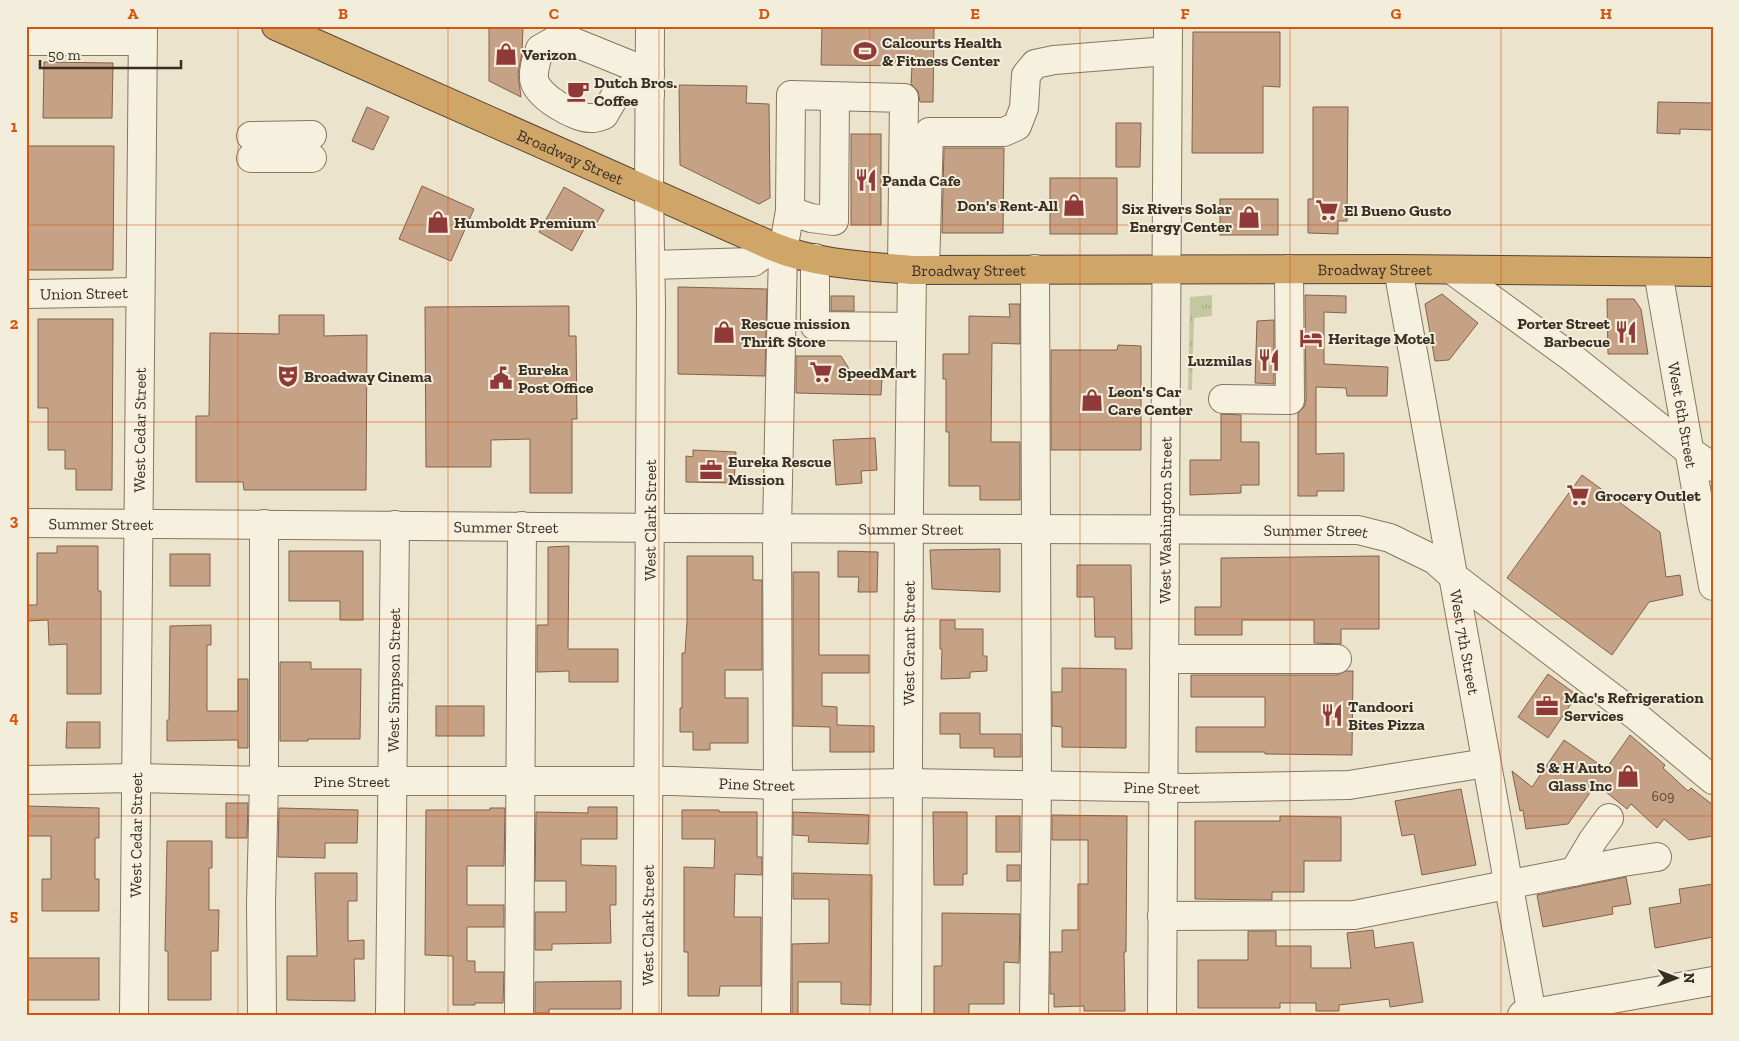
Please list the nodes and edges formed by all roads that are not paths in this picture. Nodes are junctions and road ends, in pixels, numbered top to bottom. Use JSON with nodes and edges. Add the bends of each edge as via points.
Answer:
{"nodes":[{"id":1,"x":276,"y":26,"type":"edge"},
{"id":2,"x":650,"y":26,"type":"edge"},
{"id":3,"x":142,"y":34,"type":"edge"},
{"id":4,"x":1168,"y":39,"type":"edge"},
{"id":5,"x":26,"y":41,"type":"edge"},
{"id":6,"x":644,"y":78,"type":"junction"},
{"id":7,"x":835,"y":97,"type":"junction"},
{"id":8,"x":251,"y":147,"type":"dead end"},
{"id":9,"x":312,"y":147,"type":"dead end"},
{"id":10,"x":649,"y":193,"type":"junction"},
{"id":11,"x":790,"y":211,"type":"junction"},
{"id":12,"x":779,"y":248,"type":"junction"},
{"id":13,"x":815,"y":258,"type":"junction"},
{"id":14,"x":651,"y":265,"type":"junction"},
{"id":15,"x":913,"y":269,"type":"junction"},
{"id":16,"x":1035,"y":269,"type":"junction"},
{"id":17,"x":1166,"y":269,"type":"junction"},
{"id":18,"x":1289,"y":269,"type":"junction"},
{"id":19,"x":1398,"y":269,"type":"junction"},
{"id":20,"x":1452,"y":270,"type":"junction"},
{"id":21,"x":1658,"y":272,"type":"junction"},
{"id":22,"x":1713,"y":272,"type":"edge"},
{"id":23,"x":140,"y":292,"type":"junction"},
{"id":24,"x":26,"y":294,"type":"edge"},
{"id":25,"x":911,"y":327,"type":"junction"},
{"id":26,"x":1223,"y":399,"type":"dead end"},
{"id":27,"x":1688,"y":452,"type":"junction"},
{"id":28,"x":1713,"y":468,"type":"edge"},
{"id":29,"x":26,"y":523,"type":"edge"},
{"id":30,"x":138,"y":523,"type":"junction"},
{"id":31,"x":264,"y":524,"type":"junction"},
{"id":32,"x":395,"y":525,"type":"junction"},
{"id":33,"x":522,"y":526,"type":"junction"},
{"id":34,"x":649,"y":528,"type":"junction"},
{"id":35,"x":777,"y":528,"type":"junction"},
{"id":36,"x":909,"y":528,"type":"junction"},
{"id":37,"x":1165,"y":529,"type":"junction"},
{"id":38,"x":1037,"y":530,"type":"junction"},
{"id":39,"x":1454,"y":576,"type":"junction"},
{"id":40,"x":1713,"y":586,"type":"edge"},
{"id":41,"x":1164,"y":659,"type":"junction"},
{"id":42,"x":1337,"y":659,"type":"dead end"},
{"id":43,"x":1486,"y":763,"type":"junction"},
{"id":44,"x":136,"y":778,"type":"junction"},
{"id":45,"x":26,"y":780,"type":"edge"},
{"id":46,"x":264,"y":780,"type":"junction"},
{"id":47,"x":1713,"y":780,"type":"edge"},
{"id":48,"x":392,"y":781,"type":"junction"},
{"id":49,"x":520,"y":782,"type":"junction"},
{"id":50,"x":648,"y":782,"type":"junction"},
{"id":51,"x":908,"y":783,"type":"junction"},
{"id":52,"x":778,"y":784,"type":"junction"},
{"id":53,"x":1037,"y":786,"type":"junction"},
{"id":54,"x":1163,"y":787,"type":"junction"},
{"id":55,"x":1609,"y":818,"type":"dead end"},
{"id":56,"x":1657,"y":857,"type":"dead end"},
{"id":57,"x":1574,"y":872,"type":"junction"},
{"id":58,"x":1509,"y":885,"type":"junction"},
{"id":59,"x":1162,"y":916,"type":"junction"},
{"id":60,"x":1713,"y":981,"type":"edge"},
{"id":61,"x":1529,"y":1014,"type":"edge"},
{"id":62,"x":134,"y":1015,"type":"edge"},
{"id":63,"x":262,"y":1015,"type":"edge"},
{"id":64,"x":390,"y":1015,"type":"edge"},
{"id":65,"x":519,"y":1015,"type":"edge"},
{"id":66,"x":647,"y":1015,"type":"edge"},
{"id":67,"x":776,"y":1015,"type":"edge"},
{"id":68,"x":907,"y":1015,"type":"edge"},
{"id":69,"x":1034,"y":1015,"type":"edge"},
{"id":70,"x":1162,"y":1015,"type":"edge"}],
"edges":[{"from":1,"to":10,"type":"highway","name":"Broadway Street"},
{"from":2,"to":6,"type":"street","name":"West Clark Street"},
{"from":3,"to":5,"type":"street"},
{"from":3,"to":23,"type":"street","name":"West Cedar Street"},
{"from":4,"to":15,"type":"street","via":[[1035,64],[1026,75],[1024,108],[1017,126],[1004,132],[929,132]]},
{"from":4,"to":17,"type":"street","name":"West Washington Street"},
{"from":6,"to":6,"type":"street","via":[[615,96],[604,115],[592,119],[576,115],[545,98],[534,81],[540,48],[554,41],[571,41]]},
{"from":6,"to":10,"type":"street","name":"West Clark Street"},
{"from":7,"to":11,"type":"street","via":[[791,95]]},
{"from":7,"to":11,"type":"street","via":[[834,221]]},
{"from":7,"to":15,"type":"street","via":[[904,98]]},
{"from":8,"to":9,"type":"street"},
{"from":10,"to":12,"type":"highway","name":"Broadway Street"},
{"from":10,"to":14,"type":"street","name":"West Clark Street"},
{"from":11,"to":12,"type":"street"},
{"from":12,"to":13,"type":"highway","name":"Broadway Street"},
{"from":12,"to":14,"type":"street","via":[[753,262]]},
{"from":12,"to":35,"type":"street"},
{"from":13,"to":15,"type":"highway","name":"Broadway Street"},
{"from":13,"to":25,"type":"street","via":[[816,326]]},
{"from":14,"to":34,"type":"street","name":"West Clark Street"},
{"from":15,"to":16,"type":"highway","name":"Broadway Street"},
{"from":15,"to":25,"type":"street","name":"West Grant Street"},
{"from":16,"to":17,"type":"highway","name":"Broadway Street"},
{"from":16,"to":38,"type":"street"},
{"from":17,"to":18,"type":"highway","name":"Broadway Street"},
{"from":17,"to":37,"type":"street","name":"West Washington Street"},
{"from":18,"to":19,"type":"highway","name":"Broadway Street"},
{"from":18,"to":26,"type":"street","via":[[1290,400]]},
{"from":19,"to":20,"type":"highway","name":"Broadway Street"},
{"from":19,"to":39,"type":"street","name":"West 7th Street"},
{"from":20,"to":21,"type":"highway","name":"Broadway Street"},
{"from":20,"to":27,"type":"street","via":[[1575,360]]},
{"from":21,"to":22,"type":"highway","name":"Broadway Street"},
{"from":21,"to":27,"type":"street","name":"West 6th Street"},
{"from":23,"to":24,"type":"street","name":"Union Street"},
{"from":23,"to":30,"type":"street","name":"West Cedar Street"},
{"from":25,"to":36,"type":"street","name":"West Grant Street"},
{"from":27,"to":28,"type":"street"},
{"from":27,"to":40,"type":"street","name":"West 6th Street"},
{"from":29,"to":30,"type":"street","name":"Summer Street"},
{"from":30,"to":31,"type":"street","name":"Summer Street"},
{"from":30,"to":44,"type":"street","name":"West Cedar Street"},
{"from":31,"to":32,"type":"street","name":"Summer Street"},
{"from":31,"to":46,"type":"street"},
{"from":32,"to":33,"type":"street","name":"Summer Street"},
{"from":32,"to":48,"type":"street","name":"West Simpson Street"},
{"from":33,"to":34,"type":"street","name":"Summer Street"},
{"from":33,"to":49,"type":"street"},
{"from":34,"to":35,"type":"street","name":"Summer Street"},
{"from":34,"to":50,"type":"street","name":"West Clark Street"},
{"from":35,"to":36,"type":"street","name":"Summer Street"},
{"from":35,"to":52,"type":"street"},
{"from":36,"to":38,"type":"street","name":"Summer Street"},
{"from":36,"to":51,"type":"street","name":"West Grant Street"},
{"from":37,"to":38,"type":"street","name":"Summer Street"},
{"from":37,"to":39,"type":"street","name":"Summer Street","via":[[1358,530],[1390,538],[1434,560]]},
{"from":37,"to":41,"type":"street","name":"West Washington Street"},
{"from":38,"to":53,"type":"street"},
{"from":39,"to":43,"type":"street","name":"West 7th Street"},
{"from":39,"to":47,"type":"street","name":"Summer Street","via":[[1635,715]]},
{"from":41,"to":42,"type":"street"},
{"from":41,"to":54,"type":"street","name":"West Washington Street"},
{"from":43,"to":54,"type":"street","name":"Pine Street","via":[[1350,785]]},
{"from":43,"to":58,"type":"street","name":"West 7th Street"},
{"from":44,"to":45,"type":"street","name":"Pine Street"},
{"from":44,"to":46,"type":"street","name":"Pine Street"},
{"from":44,"to":62,"type":"street","name":"West Cedar Street"},
{"from":46,"to":48,"type":"street","name":"Pine Street"},
{"from":46,"to":63,"type":"street"},
{"from":48,"to":49,"type":"street","name":"Pine Street"},
{"from":48,"to":64,"type":"street","name":"West Simpson Street"},
{"from":49,"to":50,"type":"street","name":"Pine Street"},
{"from":49,"to":65,"type":"street"},
{"from":50,"to":52,"type":"street","name":"Pine Street"},
{"from":50,"to":66,"type":"street","name":"West Clark Street"},
{"from":51,"to":52,"type":"street","name":"Pine Street"},
{"from":51,"to":53,"type":"street","name":"Pine Street"},
{"from":51,"to":68,"type":"street","name":"West Grant Street"},
{"from":52,"to":67,"type":"street"},
{"from":53,"to":54,"type":"street","name":"Pine Street"},
{"from":53,"to":69,"type":"street"},
{"from":54,"to":59,"type":"street","name":"West Washington Street"},
{"from":55,"to":57,"type":"street"},
{"from":56,"to":57,"type":"street"},
{"from":57,"to":58,"type":"street"},
{"from":58,"to":59,"type":"street","via":[[1354,915]]},
{"from":58,"to":61,"type":"street","name":"West 7th Street"},
{"from":59,"to":70,"type":"street","name":"West Washington Street"},
{"from":60,"to":61,"type":"street"}]}
